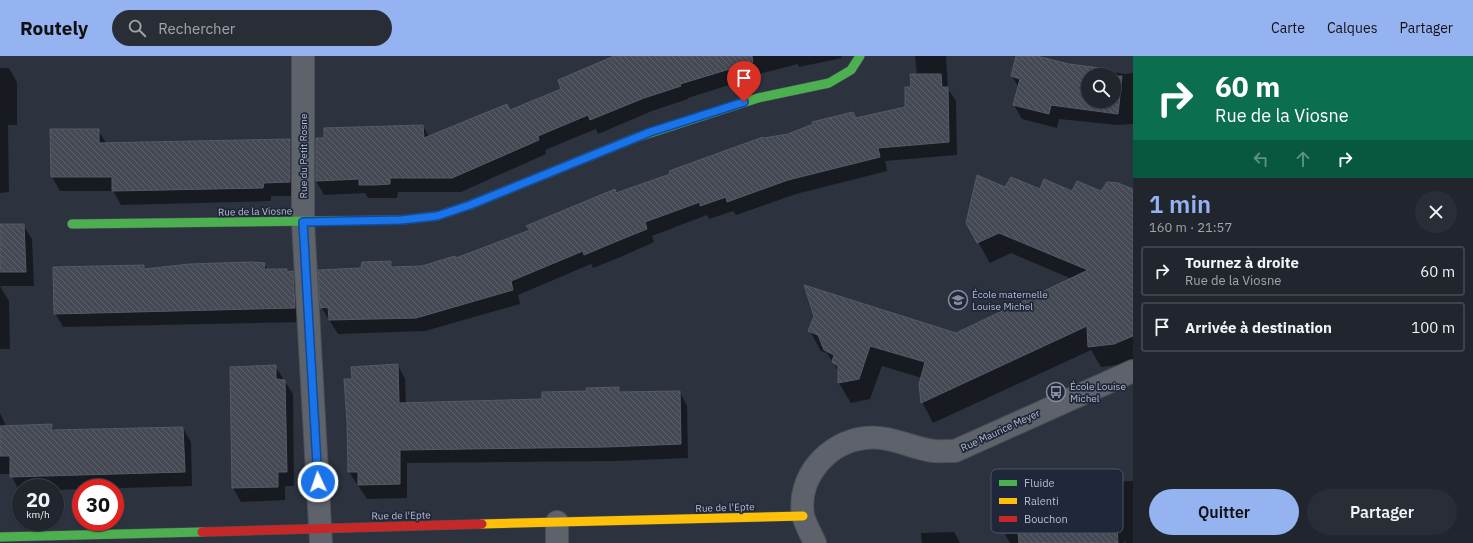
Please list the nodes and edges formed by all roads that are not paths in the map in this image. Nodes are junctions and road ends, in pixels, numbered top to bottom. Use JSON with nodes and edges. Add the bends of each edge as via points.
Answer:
{"nodes":[{"id":1,"x":303,"y":56,"type":"edge"},
{"id":2,"x":860,"y":56,"type":"edge"},
{"id":3,"x":303,"y":222,"type":"junction"},
{"id":4,"x":72,"y":224,"type":"dead end"},
{"id":5,"x":1131,"y":373,"type":"edge"},
{"id":6,"x":804,"y":516,"type":"junction"},
{"id":7,"x":557,"y":533,"type":"edge"},
{"id":8,"x":321,"y":536,"type":"edge"},
{"id":9,"x":0,"y":537,"type":"edge"},
{"id":10,"x":815,"y":543,"type":"edge"}],
"edges":[{"from":1,"to":3,"type":"street","name":"Rue du Petit Rosne"},
{"from":2,"to":3,"type":"street","name":"Rue de la Viosne","via":[[851,70],[829,83],[758,98],[650,132],[437,216],[401,220]]},
{"from":3,"to":4,"type":"street","name":"Rue de la Viosne"},
{"from":3,"to":8,"type":"street","name":"Rue du Petit Rosne"},
{"from":5,"to":6,"type":"street","name":"Rue Maurice Meyer","via":[[955,450],[929,450],[884,439],[865,438],[842,445],[825,456],[812,471],[803,492]]},
{"from":6,"to":7,"type":"street","name":"Rue de l'Epte"},
{"from":6,"to":10,"type":"street","name":"Rue Maurice Meyer"},
{"from":7,"to":8,"type":"street","name":"Rue de l'Epte"},
{"from":8,"to":9,"type":"street","name":"Rue de l'Epte"}]}
